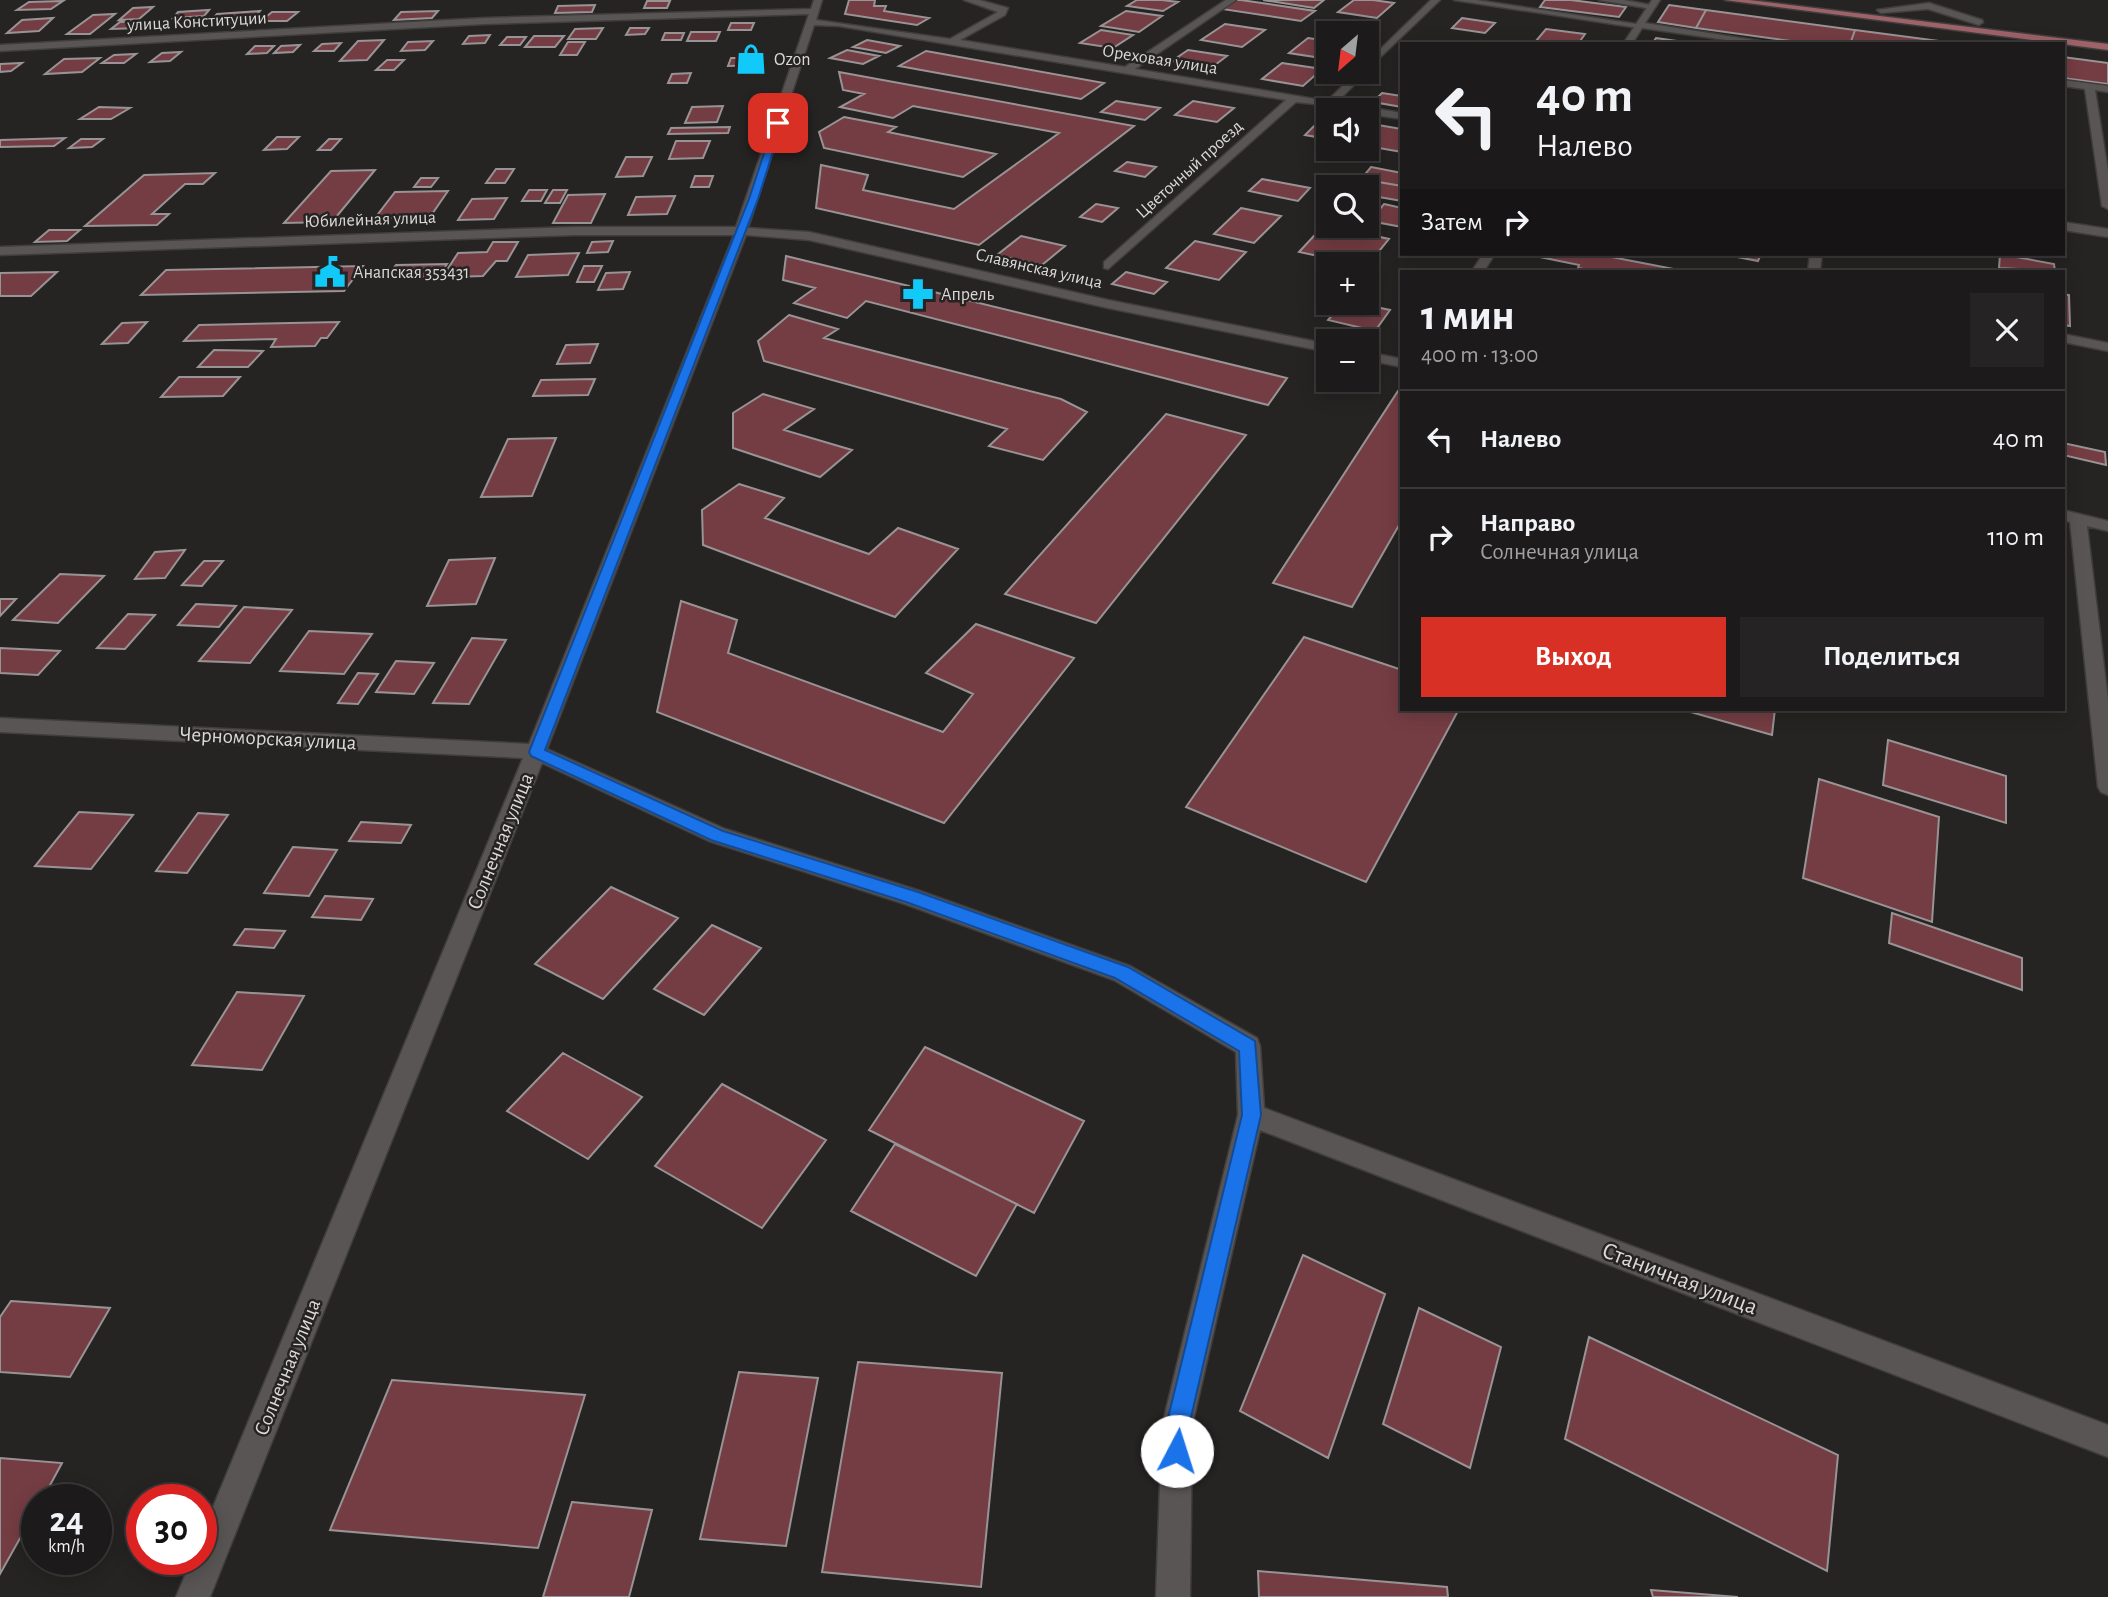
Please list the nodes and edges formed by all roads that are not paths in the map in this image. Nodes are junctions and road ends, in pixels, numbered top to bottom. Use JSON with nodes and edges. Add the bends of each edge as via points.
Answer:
{"nodes":[{"id":1,"x":968,"y":0,"type":"edge"},
{"id":2,"x":1231,"y":0,"type":"edge"},
{"id":3,"x":1436,"y":0,"type":"edge"},
{"id":4,"x":1458,"y":0,"type":"edge"},
{"id":5,"x":1603,"y":0,"type":"edge"},
{"id":6,"x":1730,"y":0,"type":"edge"},
{"id":7,"x":1798,"y":0,"type":"edge"},
{"id":8,"x":1654,"y":3,"type":"edge"},
{"id":9,"x":1928,"y":3,"type":"edge"},
{"id":10,"x":489,"y":10,"type":"dead end"},
{"id":11,"x":1881,"y":10,"type":"junction"},
{"id":12,"x":815,"y":11,"type":"edge"},
{"id":13,"x":485,"y":21,"type":"junction"},
{"id":14,"x":1979,"y":22,"type":"junction"},
{"id":15,"x":1640,"y":25,"type":"junction"},
{"id":16,"x":2108,"y":38,"type":"edge"},
{"id":17,"x":950,"y":42,"type":"junction"},
{"id":18,"x":1628,"y":42,"type":"edge"},
{"id":19,"x":1761,"y":42,"type":"edge"},
{"id":20,"x":2108,"y":47,"type":"edge"},
{"id":21,"x":0,"y":48,"type":"edge"},
{"id":22,"x":1379,"y":55,"type":"edge"},
{"id":23,"x":1126,"y":71,"type":"junction"},
{"id":24,"x":2065,"y":83,"type":"edge"},
{"id":25,"x":1350,"y":84,"type":"edge"},
{"id":26,"x":2089,"y":86,"type":"junction"},
{"id":27,"x":2108,"y":89,"type":"edge"},
{"id":28,"x":1335,"y":98,"type":"edge"},
{"id":29,"x":1294,"y":99,"type":"junction"},
{"id":30,"x":1316,"y":102,"type":"edge"},
{"id":31,"x":1379,"y":112,"type":"edge"},
{"id":32,"x":1400,"y":116,"type":"edge"},
{"id":33,"x":2108,"y":206,"type":"edge"},
{"id":34,"x":2065,"y":226,"type":"edge"},
{"id":35,"x":741,"y":231,"type":"junction"},
{"id":36,"x":2108,"y":233,"type":"edge"},
{"id":37,"x":0,"y":251,"type":"edge"},
{"id":38,"x":1108,"y":265,"type":"dead end"},
{"id":39,"x":2065,"y":338,"type":"edge"},
{"id":40,"x":1316,"y":346,"type":"edge"},
{"id":41,"x":2108,"y":347,"type":"edge"},
{"id":42,"x":1379,"y":358,"type":"edge"},
{"id":43,"x":1400,"y":363,"type":"edge"},
{"id":44,"x":2071,"y":517,"type":"edge"},
{"id":45,"x":2108,"y":526,"type":"edge"},
{"id":46,"x":0,"y":724,"type":"edge"},
{"id":47,"x":536,"y":752,"type":"junction"},
{"id":48,"x":2108,"y":787,"type":"edge"},
{"id":49,"x":1251,"y":1115,"type":"junction"},
{"id":50,"x":2108,"y":1441,"type":"edge"},
{"id":51,"x":193,"y":1597,"type":"edge"},
{"id":52,"x":1173,"y":1597,"type":"edge"}],
"edges":[{"from":1,"to":17,"type":"street","via":[[1004,8]]},
{"from":2,"to":23,"type":"street"},
{"from":3,"to":22,"type":"street"},
{"from":4,"to":15,"type":"street"},
{"from":5,"to":8,"type":"street"},
{"from":6,"to":20,"type":"main road"},
{"from":7,"to":11,"type":"main road"},
{"from":8,"to":15,"type":"street"},
{"from":9,"to":11,"type":"street"},
{"from":9,"to":14,"type":"street"},
{"from":10,"to":13,"type":"street"},
{"from":11,"to":14,"type":"main road"},
{"from":12,"to":13,"type":"street","name":"улица Конституции"},
{"from":12,"to":17,"type":"street","name":"Ореховая улица","via":[[839,23]]},
{"from":12,"to":35,"type":"street","name":"Солнечная улица"},
{"from":13,"to":21,"type":"street","name":"улица Конституции"},
{"from":14,"to":16,"type":"main road"},
{"from":15,"to":18,"type":"street"},
{"from":15,"to":19,"type":"street"},
{"from":17,"to":23,"type":"street","name":"Ореховая улица"},
{"from":23,"to":29,"type":"street","name":"Ореховая улица"},
{"from":24,"to":26,"type":"street"},
{"from":25,"to":28,"type":"street"},
{"from":26,"to":27,"type":"street"},
{"from":26,"to":33,"type":"street"},
{"from":29,"to":30,"type":"street","name":"Ореховая улица"},
{"from":29,"to":38,"type":"street","name":"Цветочный проезд"},
{"from":31,"to":32,"type":"street","name":"Ореховая улица"},
{"from":34,"to":36,"type":"street"},
{"from":35,"to":37,"type":"street","name":"Юбилейная улица","via":[[547,231]]},
{"from":35,"to":40,"type":"street","name":"Славянская улица","via":[[809,236]]},
{"from":35,"to":47,"type":"street","name":"Солнечная улица"},
{"from":39,"to":41,"type":"street"},
{"from":42,"to":43,"type":"street"},
{"from":44,"to":45,"type":"street"},
{"from":44,"to":48,"type":"street"},
{"from":46,"to":47,"type":"street","name":"Черноморская улица"},
{"from":47,"to":49,"type":"street","via":[[717,835],[912,897],[1122,973],[1248,1046]]},
{"from":47,"to":51,"type":"street","name":"Солнечная улица"},
{"from":49,"to":50,"type":"street","name":"Станичная улица"},
{"from":49,"to":52,"type":"street","via":[[1177,1426]]}]}
